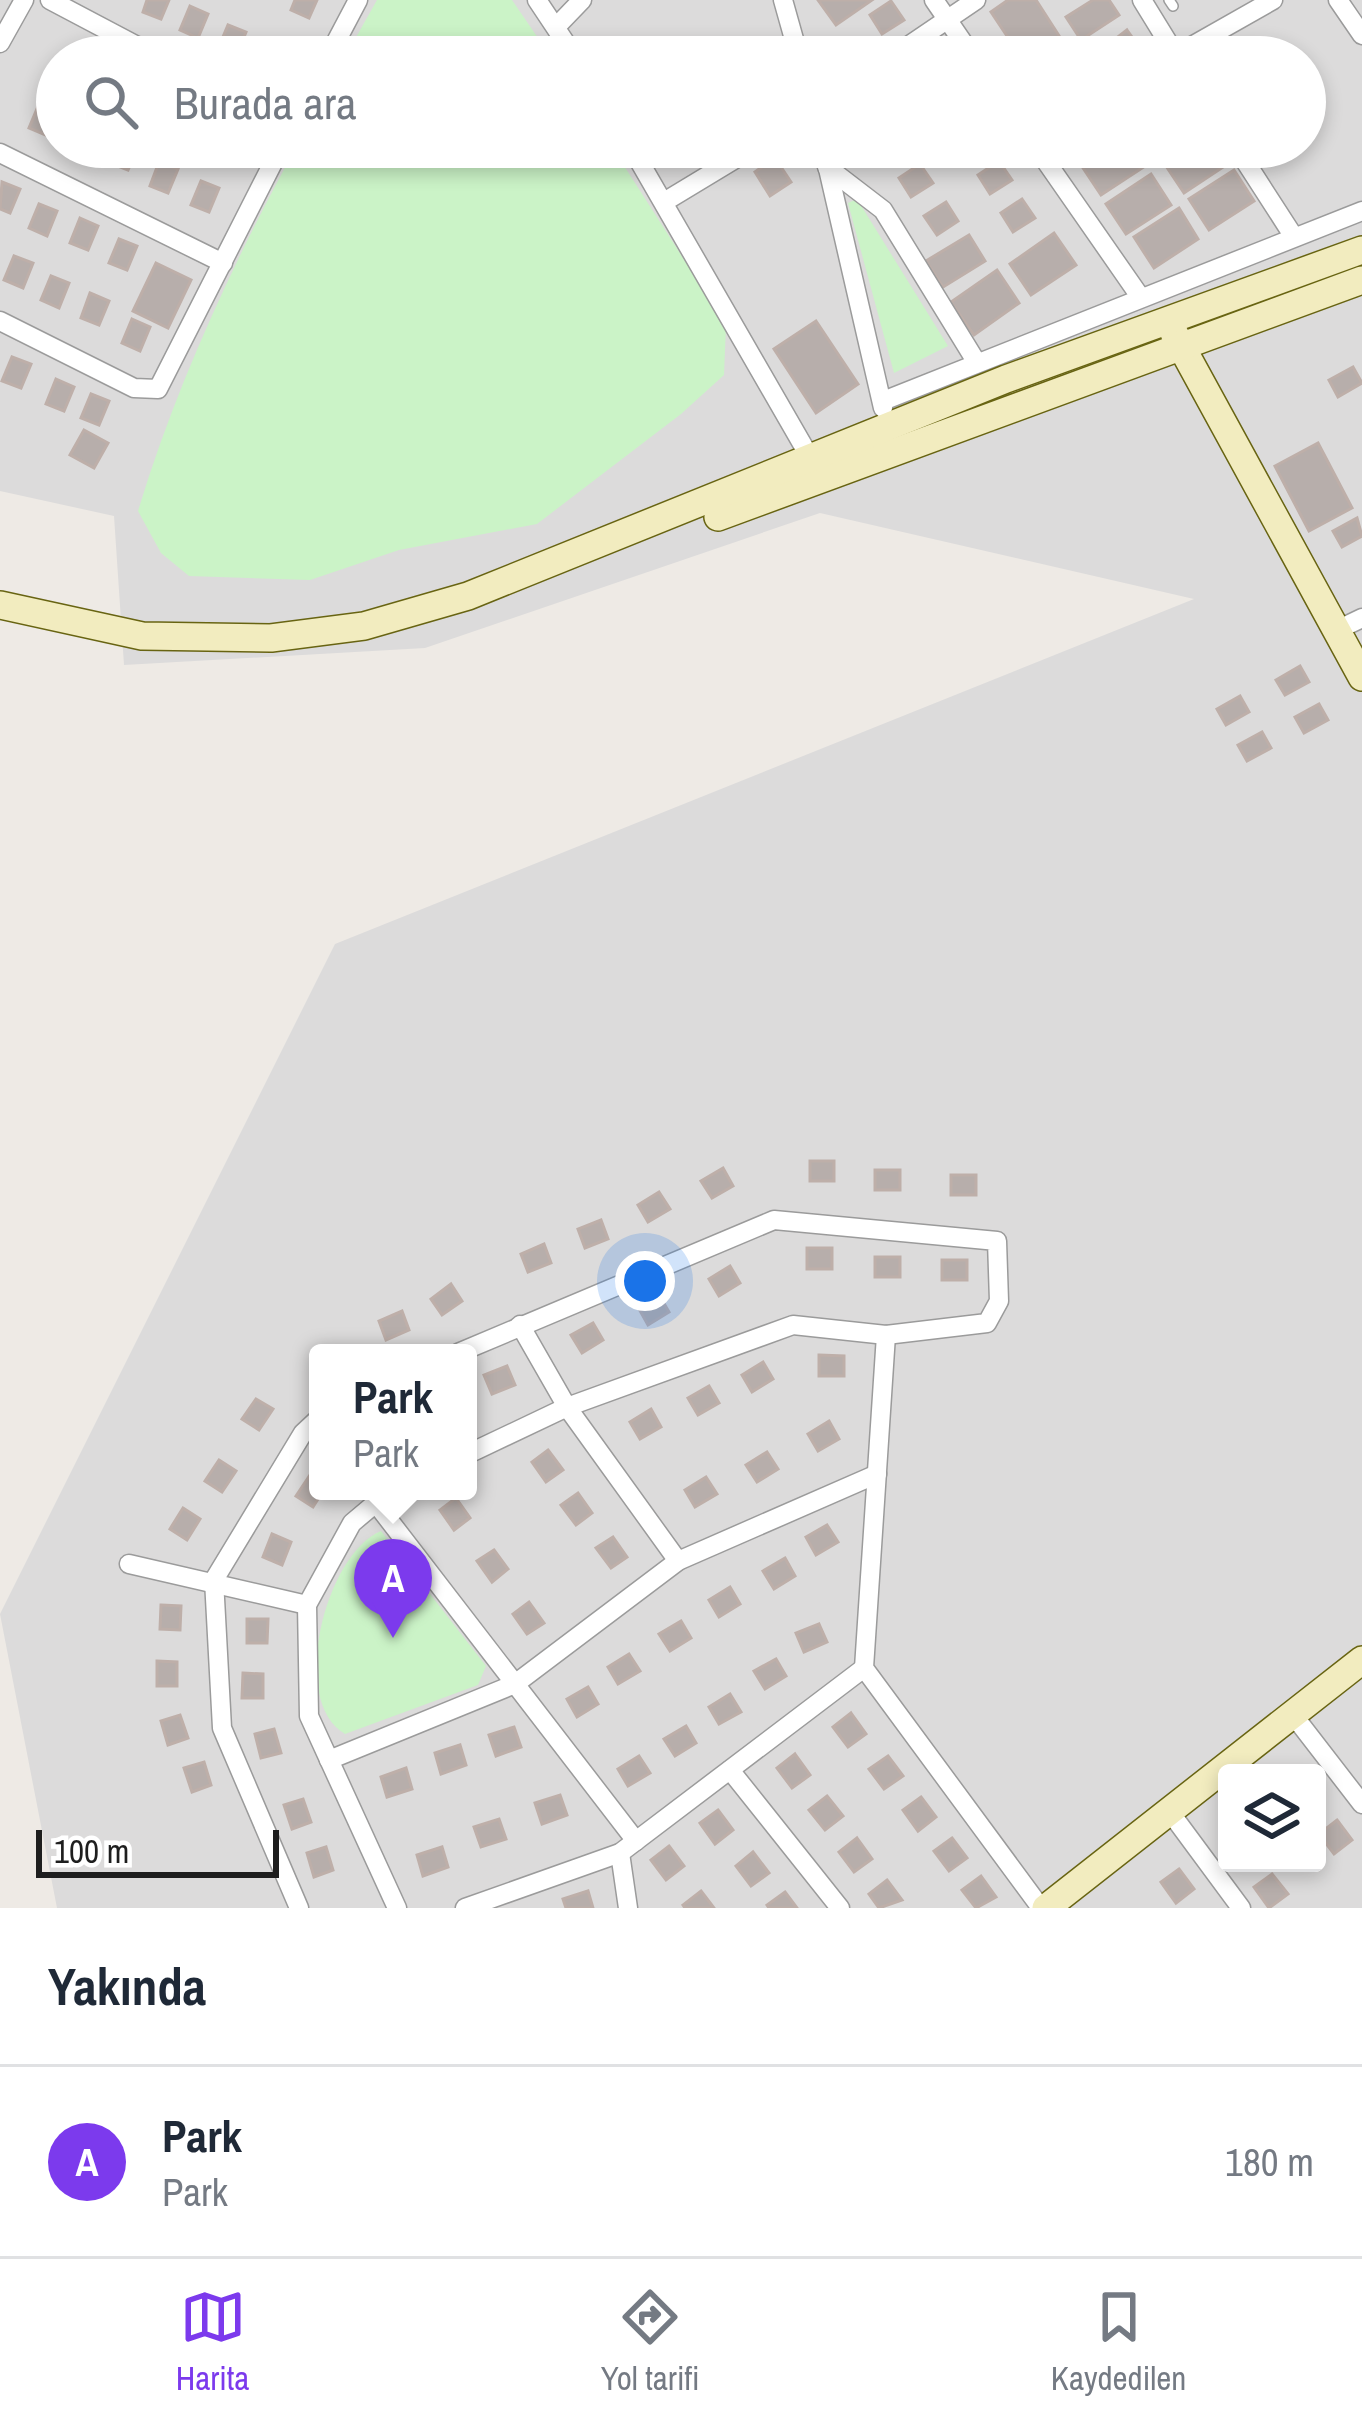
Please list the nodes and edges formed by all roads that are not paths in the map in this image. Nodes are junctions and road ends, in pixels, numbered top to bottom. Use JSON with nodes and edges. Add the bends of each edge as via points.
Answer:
{"nodes":[{"id":1,"x":24,"y":0,"type":"edge"},
{"id":2,"x":50,"y":0,"type":"edge"},
{"id":3,"x":358,"y":0,"type":"edge"},
{"id":4,"x":537,"y":0,"type":"edge"},
{"id":5,"x":582,"y":0,"type":"edge"},
{"id":6,"x":783,"y":0,"type":"edge"},
{"id":7,"x":934,"y":0,"type":"edge"},
{"id":8,"x":976,"y":0,"type":"edge"},
{"id":9,"x":1142,"y":0,"type":"edge"},
{"id":10,"x":1273,"y":0,"type":"edge"},
{"id":11,"x":1338,"y":0,"type":"edge"},
{"id":12,"x":946,"y":19,"type":"junction"},
{"id":13,"x":556,"y":27,"type":"junction"},
{"id":14,"x":1362,"y":35,"type":"edge"},
{"id":15,"x":118,"y":36,"type":"edge"},
{"id":16,"x":339,"y":36,"type":"edge"},
{"id":17,"x":561,"y":36,"type":"edge"},
{"id":18,"x":793,"y":36,"type":"edge"},
{"id":19,"x":922,"y":36,"type":"edge"},
{"id":20,"x":958,"y":36,"type":"edge"},
{"id":21,"x":1164,"y":36,"type":"edge"},
{"id":22,"x":1211,"y":36,"type":"edge"},
{"id":23,"x":0,"y":43,"type":"edge"},
{"id":24,"x":0,"y":153,"type":"edge"},
{"id":25,"x":270,"y":168,"type":"edge"},
{"id":26,"x":644,"y":168,"type":"edge"},
{"id":27,"x":720,"y":168,"type":"edge"},
{"id":28,"x":827,"y":168,"type":"edge"},
{"id":29,"x":837,"y":168,"type":"edge"},
{"id":30,"x":1051,"y":168,"type":"edge"},
{"id":31,"x":1250,"y":168,"type":"edge"},
{"id":32,"x":664,"y":202,"type":"junction"},
{"id":33,"x":1362,"y":211,"type":"edge"},
{"id":34,"x":1294,"y":237,"type":"junction"},
{"id":35,"x":1362,"y":250,"type":"edge"},
{"id":36,"x":223,"y":263,"type":"junction"},
{"id":37,"x":1362,"y":280,"type":"edge"},
{"id":38,"x":1141,"y":298,"type":"junction"},
{"id":39,"x":1166,"y":320,"type":"junction"},
{"id":40,"x":0,"y":321,"type":"edge"},
{"id":41,"x":1181,"y":346,"type":"junction"},
{"id":42,"x":977,"y":363,"type":"junction"},
{"id":43,"x":885,"y":428,"type":"junction"},
{"id":44,"x":812,"y":461,"type":"junction"},
{"id":45,"x":0,"y":605,"type":"edge"},
{"id":46,"x":0,"y":618,"type":"edge"},
{"id":47,"x":1349,"y":624,"type":"edge"},
{"id":48,"x":1362,"y":677,"type":"edge"},
{"id":49,"x":520,"y":1325,"type":"junction"},
{"id":50,"x":886,"y":1335,"type":"junction"},
{"id":51,"x":477,"y":1344,"type":"edge"},
{"id":52,"x":567,"y":1407,"type":"junction"},
{"id":53,"x":309,"y":1428,"type":"edge"},
{"id":54,"x":477,"y":1450,"type":"edge"},
{"id":55,"x":877,"y":1474,"type":"junction"},
{"id":56,"x":379,"y":1500,"type":"edge"},
{"id":57,"x":384,"y":1500,"type":"edge"},
{"id":58,"x":678,"y":1561,"type":"junction"},
{"id":59,"x":129,"y":1564,"type":"dead end"},
{"id":60,"x":214,"y":1580,"type":"junction"},
{"id":61,"x":307,"y":1605,"type":"junction"},
{"id":62,"x":1362,"y":1660,"type":"edge"},
{"id":63,"x":864,"y":1668,"type":"junction"},
{"id":64,"x":515,"y":1684,"type":"junction"},
{"id":65,"x":1294,"y":1716,"type":"junction"},
{"id":66,"x":329,"y":1760,"type":"junction"},
{"id":67,"x":730,"y":1769,"type":"junction"},
{"id":68,"x":1362,"y":1804,"type":"edge"},
{"id":69,"x":1170,"y":1812,"type":"junction"},
{"id":70,"x":628,"y":1847,"type":"junction"},
{"id":71,"x":627,"y":1898,"type":"edge"},
{"id":72,"x":299,"y":1908,"type":"edge"},
{"id":73,"x":397,"y":1908,"type":"edge"},
{"id":74,"x":465,"y":1908,"type":"edge"},
{"id":75,"x":640,"y":1908,"type":"edge"},
{"id":76,"x":840,"y":1908,"type":"edge"},
{"id":77,"x":1043,"y":1908,"type":"edge"},
{"id":78,"x":1241,"y":1908,"type":"edge"}],
"edges":[{"from":1,"to":23,"type":"street"},
{"from":2,"to":15,"type":"street"},
{"from":3,"to":16,"type":"street"},
{"from":4,"to":13,"type":"street"},
{"from":5,"to":13,"type":"street"},
{"from":6,"to":18,"type":"street"},
{"from":7,"to":12,"type":"street"},
{"from":8,"to":12,"type":"street"},
{"from":9,"to":21,"type":"street"},
{"from":10,"to":22,"type":"street"},
{"from":11,"to":14,"type":"street"},
{"from":12,"to":19,"type":"street"},
{"from":12,"to":20,"type":"street"},
{"from":13,"to":17,"type":"street"},
{"from":24,"to":36,"type":"street"},
{"from":25,"to":36,"type":"street"},
{"from":26,"to":32,"type":"street"},
{"from":27,"to":32,"type":"street"},
{"from":28,"to":43,"type":"street"},
{"from":29,"to":42,"type":"street","via":[[883,210]]},
{"from":30,"to":38,"type":"street"},
{"from":31,"to":34,"type":"street"},
{"from":32,"to":44,"type":"street"},
{"from":33,"to":34,"type":"street"},
{"from":34,"to":38,"type":"street"},
{"from":35,"to":39,"type":"main road"},
{"from":36,"to":40,"type":"street","via":[[158,389],[134,388]]},
{"from":37,"to":41,"type":"main road"},
{"from":38,"to":42,"type":"street"},
{"from":39,"to":41,"type":"main road"},
{"from":39,"to":43,"type":"main road"},
{"from":41,"to":43,"type":"main road"},
{"from":41,"to":47,"type":"main road"},
{"from":42,"to":43,"type":"street"},
{"from":43,"to":44,"type":"main road"},
{"from":43,"to":46,"type":"main road","via":[[431,619],[362,638],[162,648]]},
{"from":44,"to":45,"type":"main road","via":[[468,596],[364,626],[271,638],[142,636]]},
{"from":47,"to":48,"type":"main road"},
{"from":49,"to":50,"type":"street","via":[[774,1220],[997,1241],[999,1301],[987,1323]]},
{"from":49,"to":51,"type":"street"},
{"from":49,"to":52,"type":"street"},
{"from":50,"to":52,"type":"street","via":[[793,1325]]},
{"from":50,"to":55,"type":"street"},
{"from":52,"to":54,"type":"street"},
{"from":52,"to":58,"type":"street"},
{"from":53,"to":60,"type":"street"},
{"from":55,"to":58,"type":"street"},
{"from":55,"to":63,"type":"street"},
{"from":56,"to":61,"type":"street","via":[[352,1523]]},
{"from":57,"to":64,"type":"street"},
{"from":58,"to":64,"type":"street"},
{"from":59,"to":60,"type":"street"},
{"from":60,"to":61,"type":"street"},
{"from":60,"to":72,"type":"street","via":[[222,1728]]},
{"from":61,"to":66,"type":"street","via":[[309,1716]]},
{"from":62,"to":65,"type":"main road"},
{"from":63,"to":67,"type":"street"},
{"from":63,"to":77,"type":"street"},
{"from":64,"to":66,"type":"street"},
{"from":64,"to":70,"type":"street"},
{"from":65,"to":68,"type":"street"},
{"from":65,"to":69,"type":"main road"},
{"from":66,"to":73,"type":"street"},
{"from":67,"to":70,"type":"street"},
{"from":67,"to":76,"type":"street"},
{"from":69,"to":77,"type":"main road"},
{"from":69,"to":78,"type":"street"},
{"from":70,"to":71,"type":"street"},
{"from":70,"to":74,"type":"street"},
{"from":71,"to":75,"type":"street"}]}
